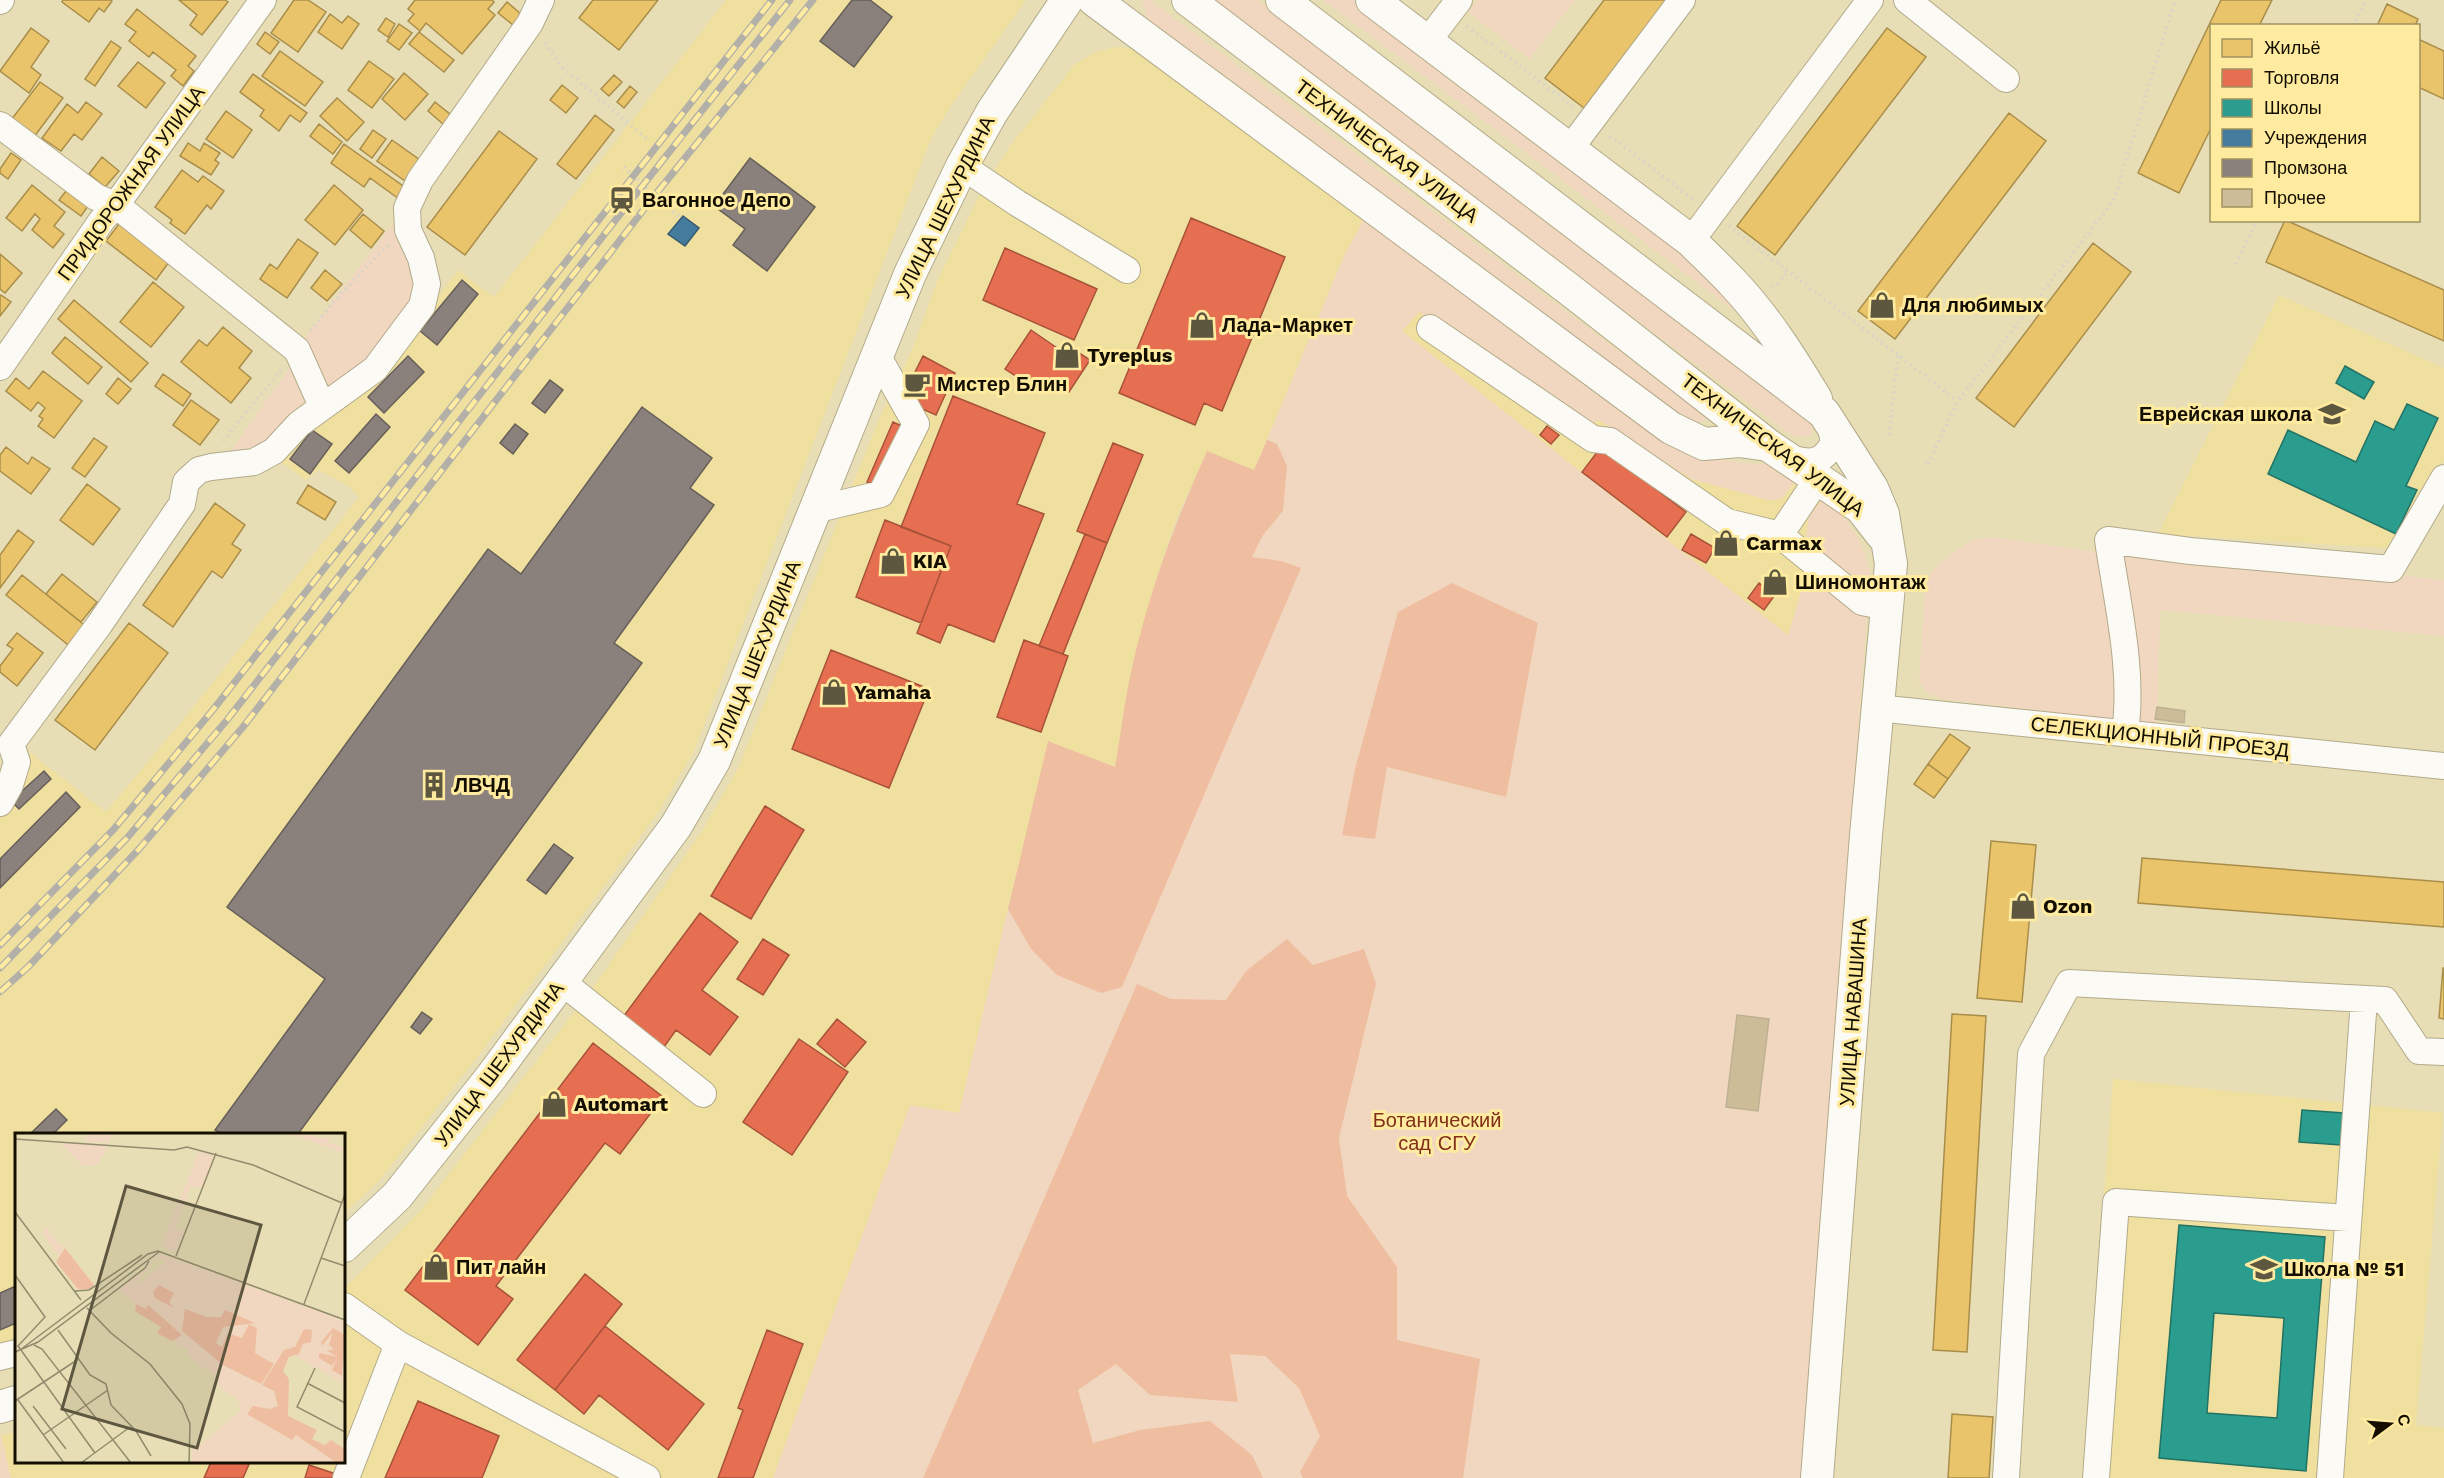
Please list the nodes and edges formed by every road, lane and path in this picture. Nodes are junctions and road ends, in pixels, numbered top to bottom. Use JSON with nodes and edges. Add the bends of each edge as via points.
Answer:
{"nodes":[{"id":1,"x":263,"y":0,"type":"edge"},
{"id":2,"x":1068,"y":0,"type":"edge"},
{"id":3,"x":1094,"y":0,"type":"edge"},
{"id":4,"x":1188,"y":0,"type":"edge"},
{"id":5,"x":1281,"y":0,"type":"edge"},
{"id":6,"x":1372,"y":0,"type":"edge"},
{"id":7,"x":1459,"y":0,"type":"edge"},
{"id":8,"x":1682,"y":0,"type":"edge"},
{"id":9,"x":1870,"y":0,"type":"edge"},
{"id":10,"x":1907,"y":0,"type":"edge"},
{"id":11,"x":2175,"y":0,"type":"edge"},
{"id":12,"x":2365,"y":0,"type":"edge"},
{"id":13,"x":538,"y":6,"type":"edge"},
{"id":14,"x":2354,"y":24,"type":"edge"},
{"id":15,"x":1427,"y":42,"type":"junction"},
{"id":16,"x":2007,"y":79,"type":"dead end"},
{"id":17,"x":0,"y":125,"type":"edge"},
{"id":18,"x":646,"y":138,"type":"dead end"},
{"id":19,"x":1569,"y":150,"type":"junction"},
{"id":20,"x":962,"y":166,"type":"junction"},
{"id":21,"x":624,"y":167,"type":"dead end"},
{"id":22,"x":116,"y":205,"type":"junction"},
{"id":23,"x":1713,"y":214,"type":"junction"},
{"id":24,"x":680,"y":218,"type":"dead end"},
{"id":25,"x":2256,"y":222,"type":"edge"},
{"id":26,"x":1691,"y":241,"type":"junction"},
{"id":27,"x":2236,"y":264,"type":"dead end"},
{"id":28,"x":1127,"y":270,"type":"dead end"},
{"id":29,"x":1430,"y":328,"type":"dead end"},
{"id":30,"x":877,"y":354,"type":"junction"},
{"id":31,"x":1898,"y":355,"type":"junction"},
{"id":32,"x":0,"y":367,"type":"edge"},
{"id":33,"x":1958,"y":401,"type":"junction"},
{"id":34,"x":322,"y":406,"type":"junction"},
{"id":35,"x":1827,"y":417,"type":"junction"},
{"id":36,"x":1888,"y":435,"type":"dead end"},
{"id":37,"x":1779,"y":452,"type":"junction"},
{"id":38,"x":1928,"y":464,"type":"dead end"},
{"id":39,"x":1819,"y":477,"type":"junction"},
{"id":40,"x":2444,"y":478,"type":"edge"},
{"id":41,"x":814,"y":510,"type":"junction"},
{"id":42,"x":1780,"y":535,"type":"junction"},
{"id":43,"x":1889,"y":546,"type":"junction"},
{"id":44,"x":1887,"y":607,"type":"junction"},
{"id":45,"x":1877,"y":708,"type":"junction"},
{"id":46,"x":2125,"y":733,"type":"junction"},
{"id":47,"x":6,"y":738,"type":"edge"},
{"id":48,"x":2444,"y":766,"type":"edge"},
{"id":49,"x":0,"y":803,"type":"edge"},
{"id":50,"x":562,"y":982,"type":"junction"},
{"id":51,"x":2364,"y":999,"type":"junction"},
{"id":52,"x":2444,"y":1052,"type":"edge"},
{"id":53,"x":704,"y":1094,"type":"dead end"},
{"id":54,"x":2348,"y":1218,"type":"junction"},
{"id":55,"x":345,"y":1245,"type":"edge"},
{"id":56,"x":345,"y":1307,"type":"edge"},
{"id":57,"x":398,"y":1344,"type":"junction"},
{"id":58,"x":15,"y":1353,"type":"edge"},
{"id":59,"x":0,"y":1357,"type":"edge"},
{"id":60,"x":15,"y":1402,"type":"edge"},
{"id":61,"x":0,"y":1407,"type":"edge"},
{"id":62,"x":346,"y":1478,"type":"edge"},
{"id":63,"x":647,"y":1478,"type":"edge"},
{"id":64,"x":1817,"y":1478,"type":"edge"},
{"id":65,"x":2006,"y":1478,"type":"edge"},
{"id":66,"x":2096,"y":1478,"type":"edge"},
{"id":67,"x":2330,"y":1478,"type":"edge"}],
"edges":[{"from":1,"to":22,"type":"street","name":"ПРИДОРОЖНАЯ УЛИЦА"},
{"from":2,"to":20,"type":"main road","name":"УЛИЦА ШЕХУРДИНА","via":[[992,112]]},
{"from":3,"to":37,"type":"main road","via":[[1671,428],[1704,444],[1739,441]]},
{"from":4,"to":37,"type":"main road","name":"ТЕХНИЧЕСКАЯ УЛИЦА"},
{"from":5,"to":35,"type":"main road","name":"ТЕХНИЧЕСКАЯ УЛИЦА"},
{"from":6,"to":15,"type":"main road"},
{"from":7,"to":15,"type":"street"},
{"from":8,"to":19,"type":"street"},
{"from":9,"to":23,"type":"street"},
{"from":10,"to":16,"type":"street"},
{"from":11,"to":33,"type":"path","via":[[2114,200]]},
{"from":12,"to":14,"type":"path"},
{"from":13,"to":18,"type":"path","via":[[563,68]]},
{"from":13,"to":34,"type":"street","via":[[420,180],[407,208],[408,230],[427,284],[422,306],[375,369]]},
{"from":15,"to":19,"type":"main road"},
{"from":17,"to":22,"type":"street","via":[[96,197]]},
{"from":19,"to":26,"type":"main road"},
{"from":20,"to":28,"type":"street"},
{"from":20,"to":30,"type":"main road","name":"УЛИЦА ШЕХУРДИНА"},
{"from":21,"to":24,"type":"path"},
{"from":22,"to":32,"type":"street","name":"ПРИДОРОЖНАЯ УЛИЦА"},
{"from":22,"to":34,"type":"street","via":[[297,350]]},
{"from":23,"to":26,"type":"street"},
{"from":23,"to":31,"type":"path"},
{"from":25,"to":27,"type":"path"},
{"from":26,"to":35,"type":"main road","via":[[1754,308],[1796,365]]},
{"from":29,"to":42,"type":"street","via":[[1593,439],[1610,441],[1727,522]]},
{"from":30,"to":41,"type":"main road","name":"УЛИЦА ШЕХУРДИНА"},
{"from":30,"to":41,"type":"street","via":[[916,424],[881,494]]},
{"from":31,"to":33,"type":"path"},
{"from":31,"to":36,"type":"path"},
{"from":33,"to":38,"type":"path"},
{"from":34,"to":47,"type":"street","via":[[274,451],[254,462],[199,470],[186,482],[182,504],[99,625]]},
{"from":35,"to":37,"type":"street","via":[[1834,443],[1825,457],[1808,463]]},
{"from":35,"to":43,"type":"main road","name":"ТЕХНИЧЕСКАЯ УЛИЦА","via":[[1872,488],[1883,514]]},
{"from":37,"to":39,"type":"main road","name":"ТЕХНИЧЕСКАЯ УЛИЦА"},
{"from":39,"to":42,"type":"street"},
{"from":39,"to":43,"type":"main road","name":"ТЕХНИЧЕСКАЯ УЛИЦА","via":[[1861,508]]},
{"from":40,"to":46,"type":"street","via":[[2391,569],[2190,552],[2108,540],[2125,652]]},
{"from":41,"to":50,"type":"main road","name":"УЛИЦА ШЕХУРДИНА","via":[[714,761],[676,826]]},
{"from":42,"to":44,"type":"street","via":[[1862,602]]},
{"from":43,"to":44,"type":"main road","name":"УЛИЦА НАВАШИНА"},
{"from":44,"to":45,"type":"main road","name":"УЛИЦА НАВАШИНА"},
{"from":45,"to":46,"type":"street","name":"СЕЛЕКЦИОННЫЙ ПРОЕЗД"},
{"from":45,"to":64,"type":"main road","name":"УЛИЦА НАВАШИНА"},
{"from":46,"to":48,"type":"street","name":"СЕЛЕКЦИОННЫЙ ПРОЕЗД"},
{"from":47,"to":49,"type":"street","via":[[17,762]]},
{"from":50,"to":53,"type":"street"},
{"from":50,"to":55,"type":"main road","name":"УЛИЦА ШЕХУРДИНА","via":[[397,1196]]},
{"from":51,"to":52,"type":"street","via":[[2385,1000],[2419,1051]]},
{"from":51,"to":54,"type":"street"},
{"from":51,"to":65,"type":"street","via":[[2069,983],[2031,1054]]},
{"from":54,"to":66,"type":"street","via":[[2116,1202]]},
{"from":54,"to":67,"type":"street"},
{"from":56,"to":57,"type":"street"},
{"from":57,"to":62,"type":"street"},
{"from":57,"to":63,"type":"street"},
{"from":58,"to":59,"type":"street"},
{"from":60,"to":61,"type":"main road"}]}
